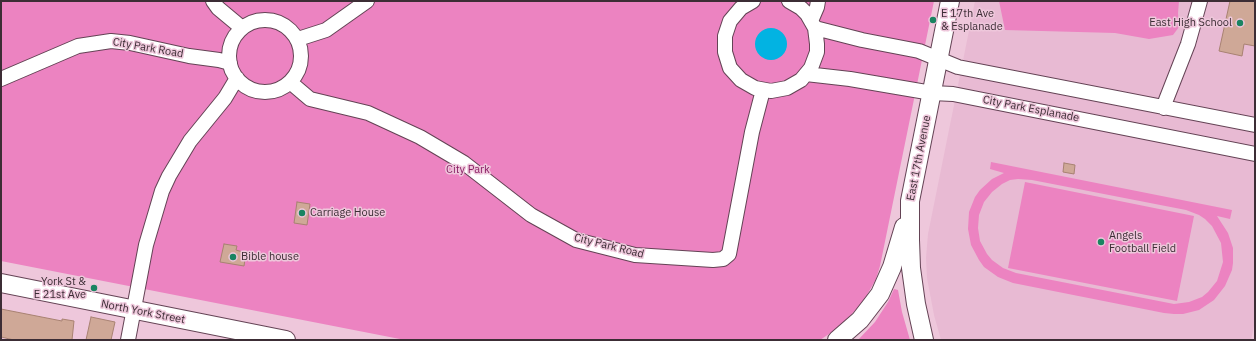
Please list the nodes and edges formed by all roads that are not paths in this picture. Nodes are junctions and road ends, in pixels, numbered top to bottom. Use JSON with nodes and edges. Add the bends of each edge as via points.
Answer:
{"nodes":[{"id":1,"x":213,"y":1,"type":"edge"},
{"id":2,"x":367,"y":1,"type":"edge"},
{"id":3,"x":789,"y":1,"type":"edge"},
{"id":4,"x":818,"y":1,"type":"edge"},
{"id":5,"x":950,"y":1,"type":"edge"},
{"id":6,"x":1200,"y":1,"type":"edge"},
{"id":7,"x":750,"y":2,"type":"edge"},
{"id":8,"x":813,"y":25,"type":"junction"},
{"id":9,"x":242,"y":28,"type":"junction"},
{"id":10,"x":298,"y":39,"type":"junction"},
{"id":11,"x":939,"y":59,"type":"junction"},
{"id":12,"x":230,"y":63,"type":"junction"},
{"id":13,"x":806,"y":74,"type":"junction"},
{"id":14,"x":237,"y":78,"type":"junction"},
{"id":15,"x":1,"y":79,"type":"edge"},
{"id":16,"x":290,"y":82,"type":"junction"},
{"id":17,"x":763,"y":90,"type":"junction"},
{"id":18,"x":932,"y":93,"type":"junction"},
{"id":19,"x":1164,"y":108,"type":"junction"},
{"id":20,"x":1255,"y":126,"type":"edge"},
{"id":21,"x":1255,"y":154,"type":"edge"},
{"id":22,"x":910,"y":201,"type":"junction"},
{"id":23,"x":1,"y":283,"type":"edge"},
{"id":24,"x":134,"y":310,"type":"junction"},
{"id":25,"x":128,"y":340,"type":"edge"},
{"id":26,"x":286,"y":340,"type":"edge"},
{"id":27,"x":837,"y":340,"type":"edge"},
{"id":28,"x":924,"y":340,"type":"edge"}],
"edges":[{"from":1,"to":9,"type":"street"},
{"from":2,"to":10,"type":"street","via":[[326,30]]},
{"from":3,"to":8,"type":"street","via":[[801,8]]},
{"from":4,"to":8,"type":"street"},
{"from":5,"to":11,"type":"main road","name":"East 17th Avenue"},
{"from":6,"to":19,"type":"street","via":[[1188,44]]},
{"from":7,"to":17,"type":"street","via":[[735,14],[728,24],[725,52],[730,68],[738,77],[747,85]]},
{"from":8,"to":11,"type":"street","via":[[862,40],[919,51]]},
{"from":8,"to":13,"type":"street","via":[[818,44],[817,52]]},
{"from":9,"to":10,"type":"street","via":[[253,21],[272,20],[290,29]]},
{"from":9,"to":12,"type":"street","via":[[231,44]]},
{"from":10,"to":16,"type":"street","via":[[301,58],[298,71]]},
{"from":11,"to":18,"type":"main road","name":"East 17th Avenue"},
{"from":11,"to":19,"type":"street","via":[[958,67]]},
{"from":12,"to":14,"type":"street"},
{"from":12,"to":15,"type":"street","name":"City Park Road","via":[[111,41],[78,46]]},
{"from":13,"to":17,"type":"street","via":[[787,88]]},
{"from":13,"to":18,"type":"street","name":"City Park Esplanade"},
{"from":14,"to":16,"type":"street","via":[[249,88],[263,92],[278,90]]},
{"from":14,"to":24,"type":"street","via":[[225,98],[190,141],[162,191]]},
{"from":16,"to":17,"type":"street","name":"City Park Road","via":[[310,99],[368,113],[420,137],[464,163],[531,216],[576,240],[635,255],[713,260],[723,259],[730,254],[752,132]]},
{"from":18,"to":21,"type":"street","name":"City Park Esplanade","via":[[953,94]]},
{"from":18,"to":22,"type":"main road","name":"East 17th Avenue"},
{"from":19,"to":20,"type":"street"},
{"from":22,"to":27,"type":"main road","via":[[883,289],[860,320]]},
{"from":22,"to":28,"type":"main road","name":"East 17th Avenue","via":[[911,268]]},
{"from":23,"to":24,"type":"main road","name":"North York Street"},
{"from":24,"to":25,"type":"street"},
{"from":24,"to":26,"type":"main road","name":"North York Street"}]}
